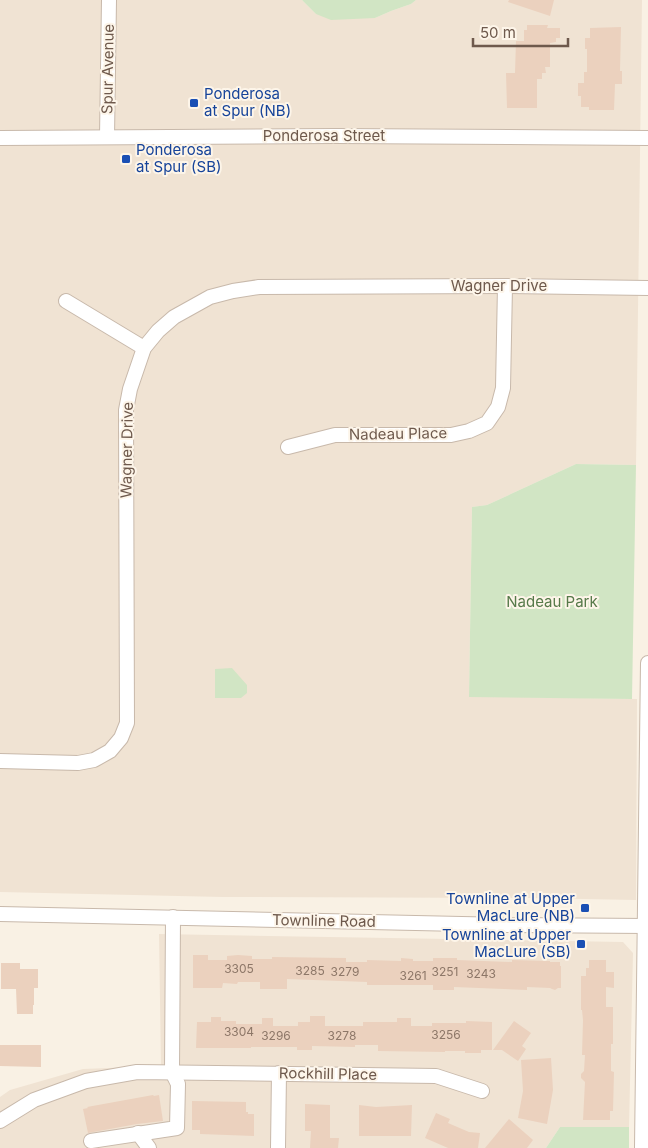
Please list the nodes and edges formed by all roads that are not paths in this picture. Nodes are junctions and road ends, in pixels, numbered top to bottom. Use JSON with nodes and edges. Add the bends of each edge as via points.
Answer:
{"nodes":[{"id":1,"x":109,"y":0,"type":"edge"},
{"id":2,"x":107,"y":137,"type":"junction"},
{"id":3,"x":0,"y":138,"type":"edge"},
{"id":4,"x":648,"y":138,"type":"edge"},
{"id":5,"x":505,"y":286,"type":"junction"},
{"id":6,"x":648,"y":288,"type":"edge"},
{"id":7,"x":66,"y":301,"type":"dead end"},
{"id":8,"x":144,"y":348,"type":"junction"},
{"id":9,"x":288,"y":448,"type":"dead end"},
{"id":10,"x":648,"y":663,"type":"edge"},
{"id":11,"x":0,"y":761,"type":"edge"},
{"id":12,"x":0,"y":914,"type":"edge"},
{"id":13,"x":174,"y":917,"type":"junction"},
{"id":14,"x":646,"y":926,"type":"edge"},
{"id":15,"x":646,"y":1066,"type":"edge"},
{"id":16,"x":172,"y":1072,"type":"junction"},
{"id":17,"x":279,"y":1074,"type":"junction"},
{"id":18,"x":482,"y":1092,"type":"dead end"},
{"id":19,"x":0,"y":1120,"type":"edge"},
{"id":20,"x":138,"y":1133,"type":"junction"},
{"id":21,"x":91,"y":1141,"type":"dead end"},
{"id":22,"x":149,"y":1148,"type":"edge"},
{"id":23,"x":278,"y":1148,"type":"edge"},
{"id":24,"x":642,"y":1148,"type":"edge"}],
"edges":[{"from":1,"to":2,"type":"street","name":"Spur Avenue"},
{"from":2,"to":3,"type":"street","name":"Ponderosa Street"},
{"from":2,"to":4,"type":"street","name":"Ponderosa Street"},
{"from":5,"to":6,"type":"street","name":"Wagner Drive"},
{"from":5,"to":8,"type":"street","name":"Wagner Drive","via":[[259,287],[233,291],[210,297],[174,316]]},
{"from":5,"to":9,"type":"street","name":"Nadeau Place","via":[[504,388],[498,407],[487,423],[451,435],[336,435]]},
{"from":7,"to":8,"type":"street"},
{"from":8,"to":11,"type":"street","name":"Wagner Drive","via":[[126,410],[127,724],[110,751],[94,760],[78,763]]},
{"from":10,"to":14,"type":"street"},
{"from":12,"to":13,"type":"street","name":"Townline Road"},
{"from":13,"to":14,"type":"street","name":"Townline Road"},
{"from":13,"to":16,"type":"street"},
{"from":14,"to":15,"type":"street"},
{"from":15,"to":24,"type":"street"},
{"from":16,"to":17,"type":"street","name":"Rockhill Place"},
{"from":16,"to":19,"type":"street","name":"Rockhill Place","via":[[137,1072],[86,1081],[34,1100]]},
{"from":16,"to":20,"type":"street","via":[[178,1084],[177,1128]]},
{"from":17,"to":18,"type":"street","name":"Rockhill Place","via":[[436,1076]]},
{"from":17,"to":23,"type":"street"},
{"from":20,"to":21,"type":"street"},
{"from":20,"to":22,"type":"street"}]}
